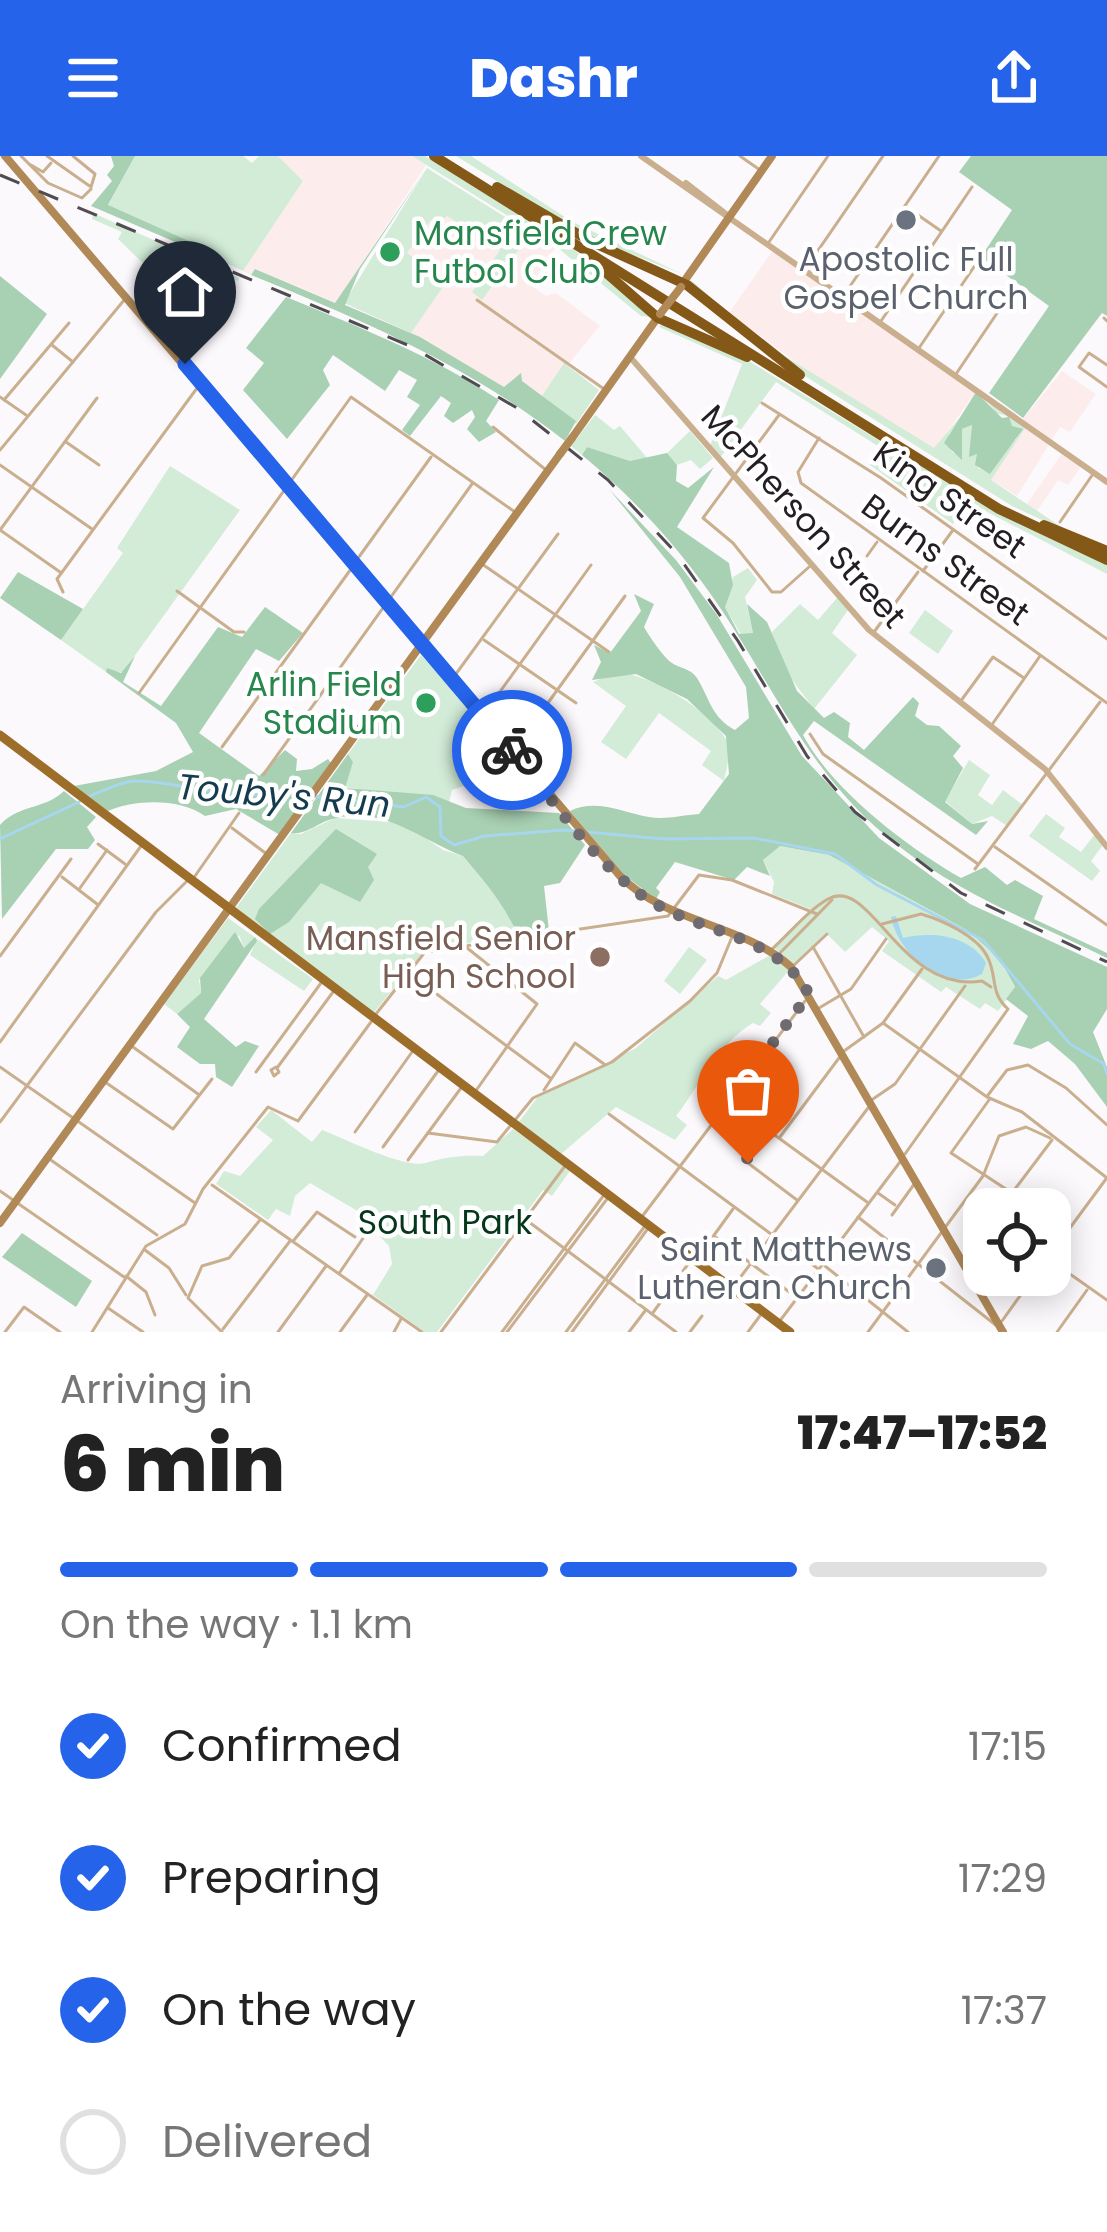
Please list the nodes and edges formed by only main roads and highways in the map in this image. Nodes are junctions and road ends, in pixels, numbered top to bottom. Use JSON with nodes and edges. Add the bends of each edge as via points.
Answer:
{"nodes":[{"id":1,"x":5,"y":156,"type":"edge"},
{"id":2,"x":434,"y":156,"type":"edge"},
{"id":3,"x":446,"y":156,"type":"edge"},
{"id":4,"x":772,"y":156,"type":"edge"},
{"id":5,"x":488,"y":183,"type":"junction"},
{"id":6,"x":536,"y":219,"type":"junction"},
{"id":7,"x":682,"y":285,"type":"junction"},
{"id":8,"x":659,"y":316,"type":"junction"},
{"id":9,"x":847,"y":408,"type":"junction"},
{"id":10,"x":862,"y":423,"type":"junction"},
{"id":11,"x":1107,"y":557,"type":"edge"},
{"id":12,"x":422,"y":643,"type":"junction"},
{"id":13,"x":0,"y":735,"type":"edge"},
{"id":14,"x":228,"y":910,"type":"junction"},
{"id":15,"x":0,"y":1223,"type":"edge"},
{"id":16,"x":998,"y":1330,"type":"edge"},
{"id":17,"x":790,"y":1332,"type":"edge"}],
"edges":[{"from":1,"to":12,"type":"main road"},
{"from":2,"to":6,"type":"highway"},
{"from":3,"to":5,"type":"highway"},
{"from":4,"to":7,"type":"main road"},
{"from":5,"to":7,"type":"highway"},
{"from":5,"to":9,"type":"highway"},
{"from":6,"to":8,"type":"highway"},
{"from":6,"to":10,"type":"highway"},
{"from":7,"to":8,"type":"main road","bridge":true},
{"from":7,"to":9,"type":"highway"},
{"from":8,"to":10,"type":"highway"},
{"from":8,"to":12,"type":"main road","bridge":true},
{"from":9,"to":11,"type":"highway","via":[[1013,512]]},
{"from":10,"to":11,"type":"highway","via":[[1063,542]]},
{"from":12,"to":14,"type":"main road"},
{"from":12,"to":16,"type":"main road","via":[[650,901],[782,959]]},
{"from":13,"to":14,"type":"main road"},
{"from":14,"to":15,"type":"main road"},
{"from":14,"to":17,"type":"main road"}]}
